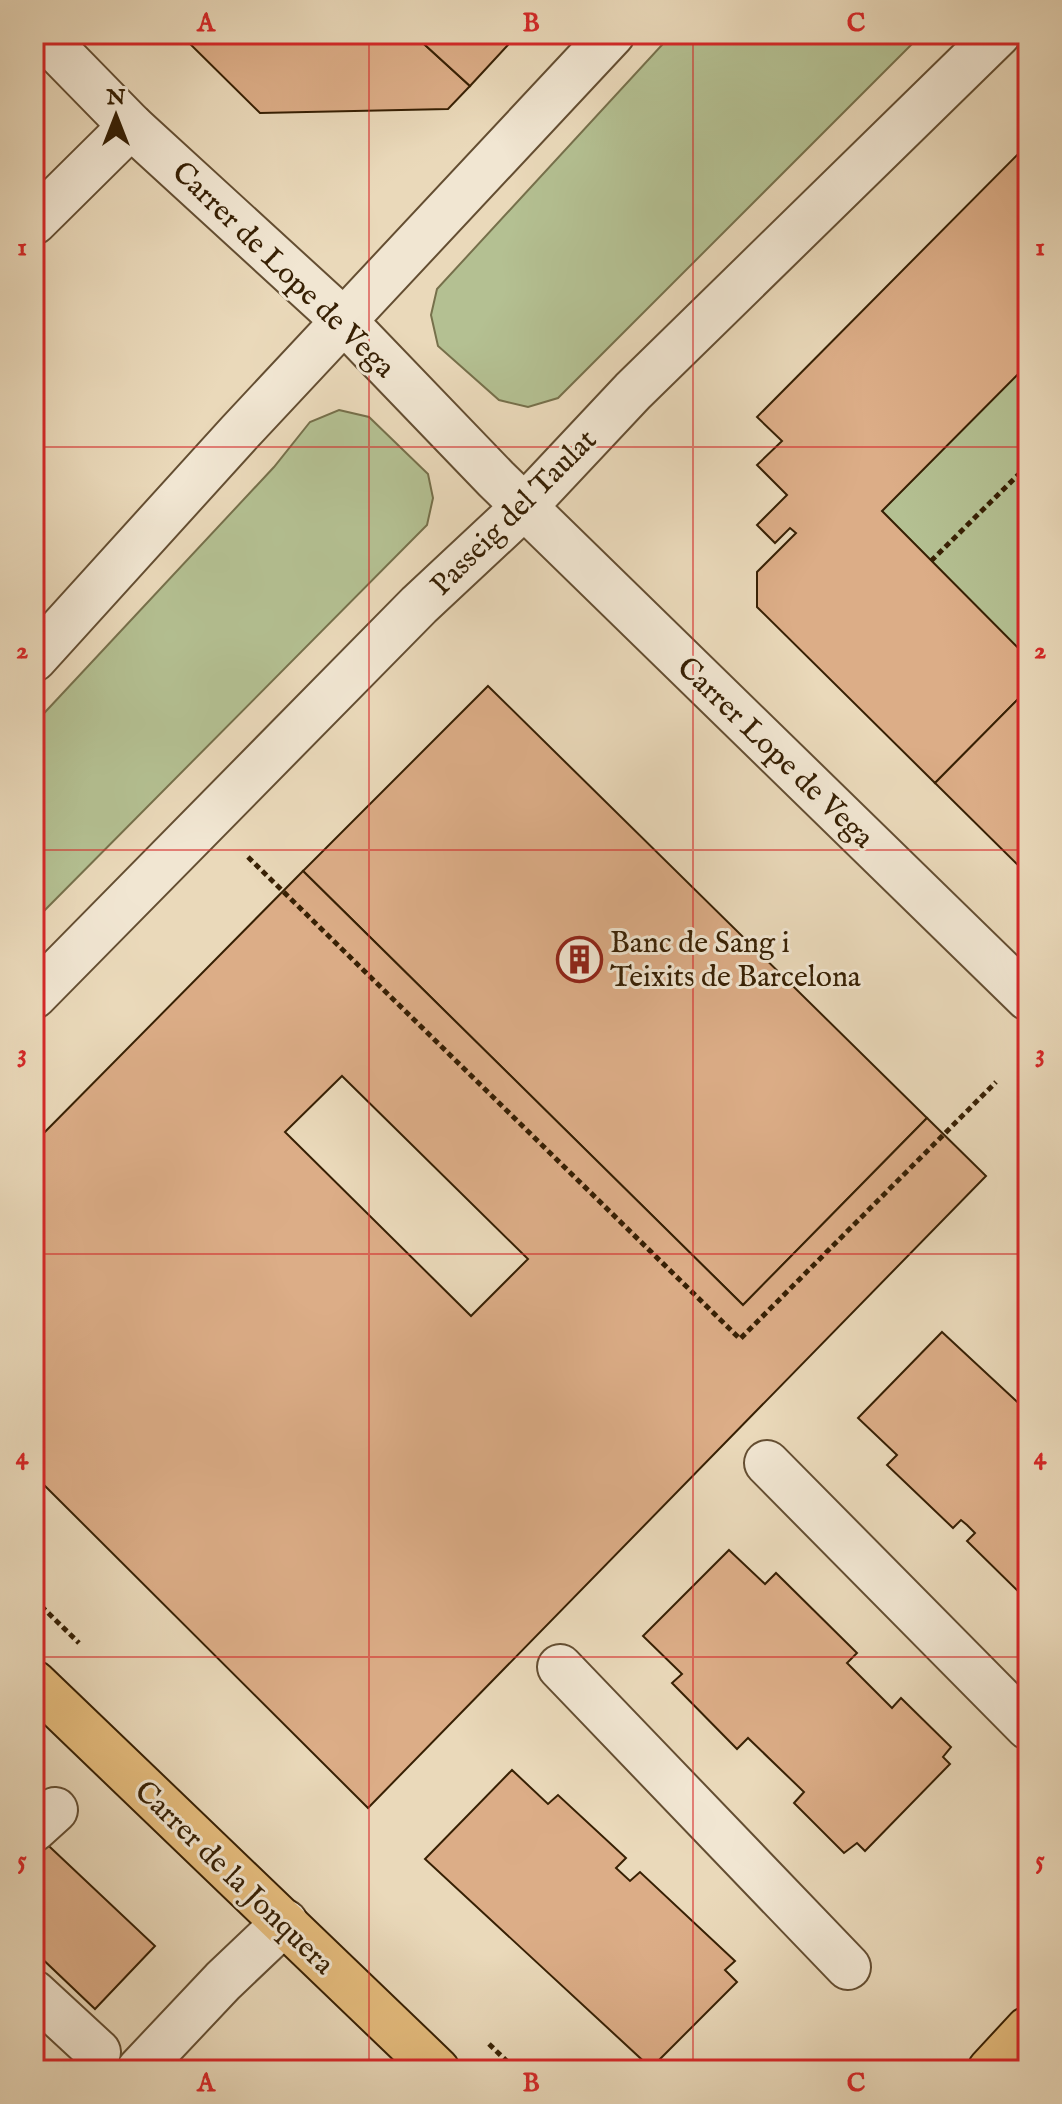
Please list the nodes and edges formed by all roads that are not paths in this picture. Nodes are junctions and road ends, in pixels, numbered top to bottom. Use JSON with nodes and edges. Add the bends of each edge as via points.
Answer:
{"nodes":[{"id":1,"x":41,"y":34,"type":"edge"},
{"id":2,"x":612,"y":34,"type":"edge"},
{"id":3,"x":998,"y":34,"type":"edge"},
{"id":4,"x":131,"y":126,"type":"junction"},
{"id":5,"x":34,"y":222,"type":"edge"},
{"id":6,"x":344,"y":321,"type":"junction"},
{"id":7,"x":525,"y":506,"type":"junction"},
{"id":8,"x":34,"y":659,"type":"edge"},
{"id":9,"x":34,"y":996,"type":"edge"},
{"id":10,"x":1028,"y":998,"type":"edge"},
{"id":11,"x":767,"y":1463,"type":"dead end"},
{"id":12,"x":560,"y":1667,"type":"dead end"},
{"id":13,"x":34,"y":1683,"type":"edge"},
{"id":14,"x":1028,"y":1727,"type":"edge"},
{"id":15,"x":285,"y":1922,"type":"junction"},
{"id":16,"x":848,"y":1967,"type":"dead end"},
{"id":17,"x":34,"y":1993,"type":"edge"},
{"id":18,"x":1028,"y":2029,"type":"edge"},
{"id":19,"x":98,"y":2052,"type":"dead end"},
{"id":20,"x":139,"y":2070,"type":"edge"},
{"id":21,"x":437,"y":2070,"type":"edge"},
{"id":22,"x":990,"y":2070,"type":"edge"}],
"edges":[{"from":1,"to":4,"type":"street","name":"Carrer de Lope de Vega"},
{"from":2,"to":6,"type":"street"},
{"from":3,"to":7,"type":"street","name":"Passeig del Taulat","via":[[633,391]]},
{"from":4,"to":5,"type":"street"},
{"from":4,"to":6,"type":"street","name":"Carrer de Lope de Vega"},
{"from":6,"to":7,"type":"street","name":"Carrer de Lope de Vega"},
{"from":6,"to":8,"type":"street"},
{"from":7,"to":9,"type":"street","name":"Passeig del Taulat","via":[[419,605]]},
{"from":7,"to":10,"type":"street","name":"Carrer Lope de Vega"},
{"from":11,"to":14,"type":"street"},
{"from":12,"to":16,"type":"street"},
{"from":13,"to":15,"type":"main road","name":"Carrer de la Jonquera"},
{"from":15,"to":20,"type":"street"},
{"from":15,"to":21,"type":"main road","name":"Carrer de la Jonquera"},
{"from":17,"to":19,"type":"street"},
{"from":18,"to":22,"type":"main road"}]}
